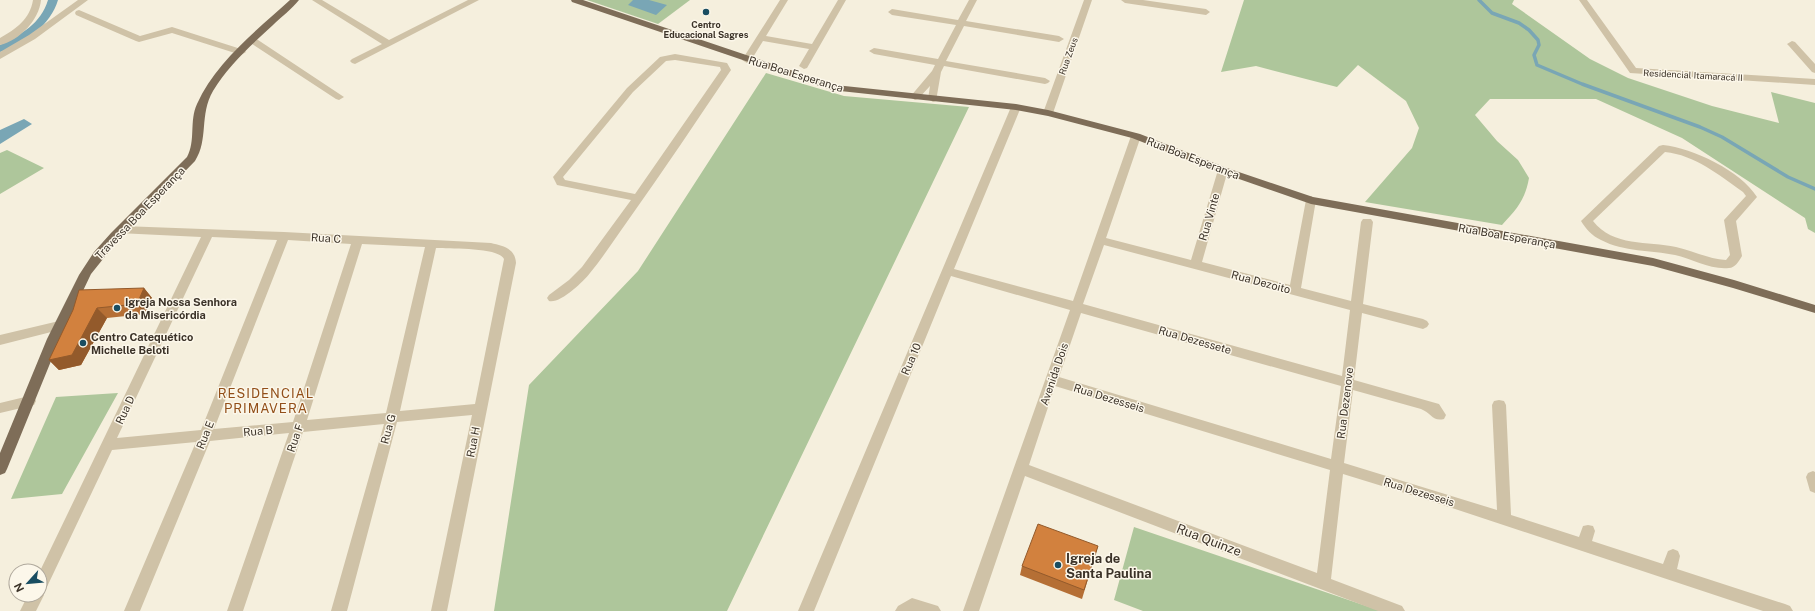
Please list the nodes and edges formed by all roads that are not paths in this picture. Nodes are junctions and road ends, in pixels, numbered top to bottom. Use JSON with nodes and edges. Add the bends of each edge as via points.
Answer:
{"nodes":[{"id":1,"x":37,"y":0,"type":"edge"},
{"id":2,"x":84,"y":0,"type":"edge"},
{"id":3,"x":295,"y":0,"type":"edge"},
{"id":4,"x":316,"y":0,"type":"edge"},
{"id":5,"x":455,"y":0,"type":"edge"},
{"id":6,"x":475,"y":0,"type":"edge"},
{"id":7,"x":575,"y":0,"type":"edge"},
{"id":8,"x":784,"y":0,"type":"edge"},
{"id":9,"x":842,"y":0,"type":"edge"},
{"id":10,"x":973,"y":0,"type":"edge"},
{"id":11,"x":1088,"y":0,"type":"edge"},
{"id":12,"x":1130,"y":0,"type":"edge"},
{"id":13,"x":1584,"y":0,"type":"edge"},
{"id":14,"x":465,"y":5,"type":"junction"},
{"id":15,"x":892,"y":12,"type":"dead end"},
{"id":16,"x":1206,"y":12,"type":"dead end"},
{"id":17,"x":79,"y":13,"type":"dead end"},
{"id":18,"x":961,"y":23,"type":"junction"},
{"id":19,"x":762,"y":38,"type":"junction"},
{"id":20,"x":1060,"y":39,"type":"dead end"},
{"id":21,"x":252,"y":40,"type":"junction"},
{"id":22,"x":0,"y":42,"type":"edge"},
{"id":23,"x":389,"y":44,"type":"junction"},
{"id":24,"x":1792,"y":44,"type":"dead end"},
{"id":25,"x":815,"y":47,"type":"junction"},
{"id":26,"x":874,"y":51,"type":"dead end"},
{"id":27,"x":242,"y":52,"type":"junction"},
{"id":28,"x":730,"y":54,"type":"junction"},
{"id":29,"x":0,"y":56,"type":"edge"},
{"id":30,"x":747,"y":60,"type":"junction"},
{"id":31,"x":355,"y":61,"type":"dead end"},
{"id":32,"x":721,"y":64,"type":"junction"},
{"id":33,"x":804,"y":66,"type":"dead end"},
{"id":34,"x":939,"y":68,"type":"junction"},
{"id":35,"x":1815,"y":70,"type":"edge"},
{"id":36,"x":1045,"y":81,"type":"dead end"},
{"id":37,"x":1815,"y":82,"type":"edge"},
{"id":38,"x":339,"y":97,"type":"dead end"},
{"id":39,"x":915,"y":97,"type":"junction"},
{"id":40,"x":933,"y":99,"type":"junction"},
{"id":41,"x":1016,"y":107,"type":"junction"},
{"id":42,"x":1048,"y":113,"type":"junction"},
{"id":43,"x":1136,"y":136,"type":"junction"},
{"id":44,"x":1222,"y":170,"type":"junction"},
{"id":45,"x":1752,"y":197,"type":"joint"},
{"id":46,"x":638,"y":198,"type":"junction"},
{"id":47,"x":1311,"y":200,"type":"junction"},
{"id":48,"x":1367,"y":222,"type":"dead end"},
{"id":49,"x":122,"y":230,"type":"junction"},
{"id":50,"x":208,"y":234,"type":"junction"},
{"id":51,"x":284,"y":236,"type":"junction"},
{"id":52,"x":358,"y":240,"type":"junction"},
{"id":53,"x":1100,"y":240,"type":"junction"},
{"id":54,"x":432,"y":245,"type":"junction"},
{"id":55,"x":1196,"y":264,"type":"junction"},
{"id":56,"x":948,"y":272,"type":"junction"},
{"id":57,"x":508,"y":273,"type":"joint"},
{"id":58,"x":1296,"y":291,"type":"junction"},
{"id":59,"x":553,"y":298,"type":"dead end"},
{"id":60,"x":1077,"y":306,"type":"junction"},
{"id":61,"x":1357,"y":306,"type":"junction"},
{"id":62,"x":1815,"y":309,"type":"edge"},
{"id":63,"x":1423,"y":324,"type":"dead end"},
{"id":64,"x":59,"y":326,"type":"junction"},
{"id":65,"x":0,"y":340,"type":"edge"},
{"id":66,"x":1051,"y":380,"type":"junction"},
{"id":67,"x":1348,"y":382,"type":"junction"},
{"id":68,"x":29,"y":401,"type":"junction"},
{"id":69,"x":1499,"y":405,"type":"dead end"},
{"id":70,"x":0,"y":408,"type":"edge"},
{"id":71,"x":480,"y":408,"type":"junction"},
{"id":72,"x":1439,"y":415,"type":"dead end"},
{"id":73,"x":392,"y":417,"type":"junction"},
{"id":74,"x":298,"y":427,"type":"junction"},
{"id":75,"x":205,"y":436,"type":"junction"},
{"id":76,"x":6,"y":444,"type":"edge"},
{"id":77,"x":108,"y":445,"type":"junction"},
{"id":78,"x":1338,"y":467,"type":"junction"},
{"id":79,"x":1021,"y":468,"type":"junction"},
{"id":80,"x":0,"y":469,"type":"edge"},
{"id":81,"x":1504,"y":519,"type":"junction"},
{"id":82,"x":1588,"y":531,"type":"dead end"},
{"id":83,"x":1584,"y":545,"type":"junction"},
{"id":84,"x":1673,"y":556,"type":"dead end"},
{"id":85,"x":48,"y":569,"type":"edge"},
{"id":86,"x":1668,"y":572,"type":"junction"},
{"id":87,"x":1324,"y":583,"type":"junction"},
{"id":88,"x":910,"y":608,"type":"edge"},
{"id":89,"x":132,"y":611,"type":"edge"},
{"id":90,"x":235,"y":611,"type":"edge"},
{"id":91,"x":339,"y":611,"type":"edge"},
{"id":92,"x":439,"y":611,"type":"edge"},
{"id":93,"x":806,"y":611,"type":"edge"},
{"id":94,"x":933,"y":611,"type":"edge"},
{"id":95,"x":971,"y":611,"type":"edge"},
{"id":96,"x":1397,"y":611,"type":"edge"},
{"id":97,"x":1785,"y":611,"type":"edge"}],
"edges":[{"from":1,"to":22,"type":"street","via":[[31,20]]},
{"from":2,"to":29,"type":"street"},
{"from":3,"to":21,"type":"main road","name":"Travessa Boa Esperança"},
{"from":4,"to":23,"type":"street"},
{"from":5,"to":14,"type":"street"},
{"from":6,"to":14,"type":"street"},
{"from":7,"to":28,"type":"main road","name":"Rua Boa Esperança"},
{"from":8,"to":19,"type":"street"},
{"from":9,"to":25,"type":"street"},
{"from":10,"to":18,"type":"street"},
{"from":11,"to":42,"type":"street","name":"Rua Zeus"},
{"from":12,"to":16,"type":"street"},
{"from":13,"to":37,"type":"street","name":"Residencial Itamaracá II","via":[[1633,72]]},
{"from":14,"to":23,"type":"street"},
{"from":15,"to":18,"type":"street"},
{"from":17,"to":27,"type":"street","via":[[139,39],[172,30]]},
{"from":18,"to":20,"type":"street"},
{"from":18,"to":34,"type":"street"},
{"from":19,"to":25,"type":"street"},
{"from":19,"to":30,"type":"street"},
{"from":21,"to":27,"type":"main road","name":"Travessa Boa Esperança"},
{"from":21,"to":38,"type":"street"},
{"from":23,"to":31,"type":"street"},
{"from":24,"to":35,"type":"street"},
{"from":25,"to":33,"type":"street"},
{"from":26,"to":34,"type":"street"},
{"from":27,"to":49,"type":"main road","name":"Travessa Boa Esperança","via":[[218,77],[201,107],[196,149],[190,159]]},
{"from":28,"to":30,"type":"main road","name":"Rua Boa Esperança"},
{"from":28,"to":32,"type":"street"},
{"from":30,"to":39,"type":"main road","name":"Rua Boa Esperança","via":[[834,88]]},
{"from":32,"to":46,"type":"street","via":[[726,70]]},
{"from":32,"to":46,"type":"street","via":[[675,57],[664,59],[630,90],[558,177],[561,183]]},
{"from":34,"to":36,"type":"street"},
{"from":34,"to":39,"type":"street"},
{"from":34,"to":40,"type":"street"},
{"from":39,"to":40,"type":"main road","name":"Rua Boa Esperança"},
{"from":40,"to":41,"type":"main road","name":"Rua Boa Esperança"},
{"from":41,"to":42,"type":"main road","name":"Rua Boa Esperança"},
{"from":41,"to":56,"type":"street","name":"Rua 10"},
{"from":42,"to":43,"type":"main road","name":"Rua Boa Esperança"},
{"from":43,"to":44,"type":"main road","name":"Rua Boa Esperança"},
{"from":43,"to":53,"type":"street","name":"Avenida Dois"},
{"from":44,"to":47,"type":"main road","name":"Rua Boa Esperança"},
{"from":44,"to":55,"type":"street","name":"Rua Vinte"},
{"from":45,"to":45,"type":"street","via":[[1730,220],[1736,256],[1728,264],[1717,264],[1674,251],[1619,243],[1591,228],[1587,221],[1663,148],[1683,151],[1712,166],[1747,189]]},
{"from":46,"to":59,"type":"street","via":[[586,270],[573,284]]},
{"from":47,"to":58,"type":"street"},
{"from":47,"to":62,"type":"main road","name":"Rua Boa Esperança","via":[[1380,214],[1655,258]]},
{"from":48,"to":61,"type":"street","name":"Rua Dezenove"},
{"from":49,"to":50,"type":"street","name":"Rua C"},
{"from":49,"to":64,"type":"main road","name":"Travessa Boa Esperança","via":[[102,250],[80,281]]},
{"from":50,"to":51,"type":"street","name":"Rua C"},
{"from":50,"to":77,"type":"street","name":"Rua D"},
{"from":51,"to":52,"type":"street","name":"Rua C"},
{"from":51,"to":75,"type":"street","name":"Rua E"},
{"from":52,"to":54,"type":"street","name":"Rua C"},
{"from":52,"to":74,"type":"street","name":"Rua F"},
{"from":53,"to":55,"type":"street","name":"Rua Dezoito"},
{"from":53,"to":60,"type":"street","name":"Avenida Dois"},
{"from":54,"to":57,"type":"street","name":"Rua C","via":[[491,247],[504,250],[510,258]]},
{"from":54,"to":73,"type":"street","name":"Rua G"},
{"from":55,"to":58,"type":"street","name":"Rua Dezoito"},
{"from":56,"to":60,"type":"street","name":"Rua Dezessete"},
{"from":56,"to":93,"type":"street","name":"Rua 10"},
{"from":57,"to":71,"type":"street","name":"Rua H"},
{"from":58,"to":61,"type":"street","name":"Rua Dezoito"},
{"from":60,"to":66,"type":"street","name":"Avenida Dois"},
{"from":60,"to":67,"type":"street","name":"Rua Dezessete"},
{"from":61,"to":63,"type":"street","name":"Rua Dezoito"},
{"from":61,"to":67,"type":"street","name":"Rua Dezenove"},
{"from":64,"to":65,"type":"street"},
{"from":64,"to":68,"type":"main road","name":"Travessa Boa Esperança"},
{"from":66,"to":78,"type":"street","name":"Rua Dezesseis"},
{"from":66,"to":79,"type":"street","name":"Avenida Dois"},
{"from":67,"to":72,"type":"street","name":"Rua Dezessete","via":[[1423,404],[1434,408]]},
{"from":67,"to":78,"type":"street","name":"Rua Dezenove"},
{"from":68,"to":70,"type":"street"},
{"from":68,"to":76,"type":"main road","name":"Travessa Boa Esperança"},
{"from":69,"to":81,"type":"street"},
{"from":71,"to":73,"type":"street","name":"Rua B"},
{"from":71,"to":92,"type":"street","name":"Rua H"},
{"from":73,"to":74,"type":"street","name":"Rua B"},
{"from":73,"to":91,"type":"street","name":"Rua G"},
{"from":74,"to":75,"type":"street","name":"Rua B"},
{"from":74,"to":90,"type":"street","name":"Rua F"},
{"from":75,"to":77,"type":"street","name":"Rua B"},
{"from":75,"to":89,"type":"street","name":"Rua E"},
{"from":76,"to":80,"type":"main road","name":"Travessa Boa Esperança"},
{"from":77,"to":85,"type":"street","name":"Rua D"},
{"from":78,"to":81,"type":"street","name":"Rua Dezesseis"},
{"from":78,"to":87,"type":"street","name":"Rua Dezenove"},
{"from":79,"to":87,"type":"street","name":"Rua Quinze"},
{"from":79,"to":95,"type":"street","name":"Avenida Dois"},
{"from":81,"to":83,"type":"street","name":"Rua Dezesseis"},
{"from":82,"to":83,"type":"street"},
{"from":83,"to":86,"type":"street","name":"Rua Dezesseis"},
{"from":84,"to":86,"type":"street"},
{"from":86,"to":97,"type":"street","name":"Rua Dezesseis"},
{"from":87,"to":96,"type":"street","name":"Rua Quinze"},
{"from":88,"to":94,"type":"street"}]}
